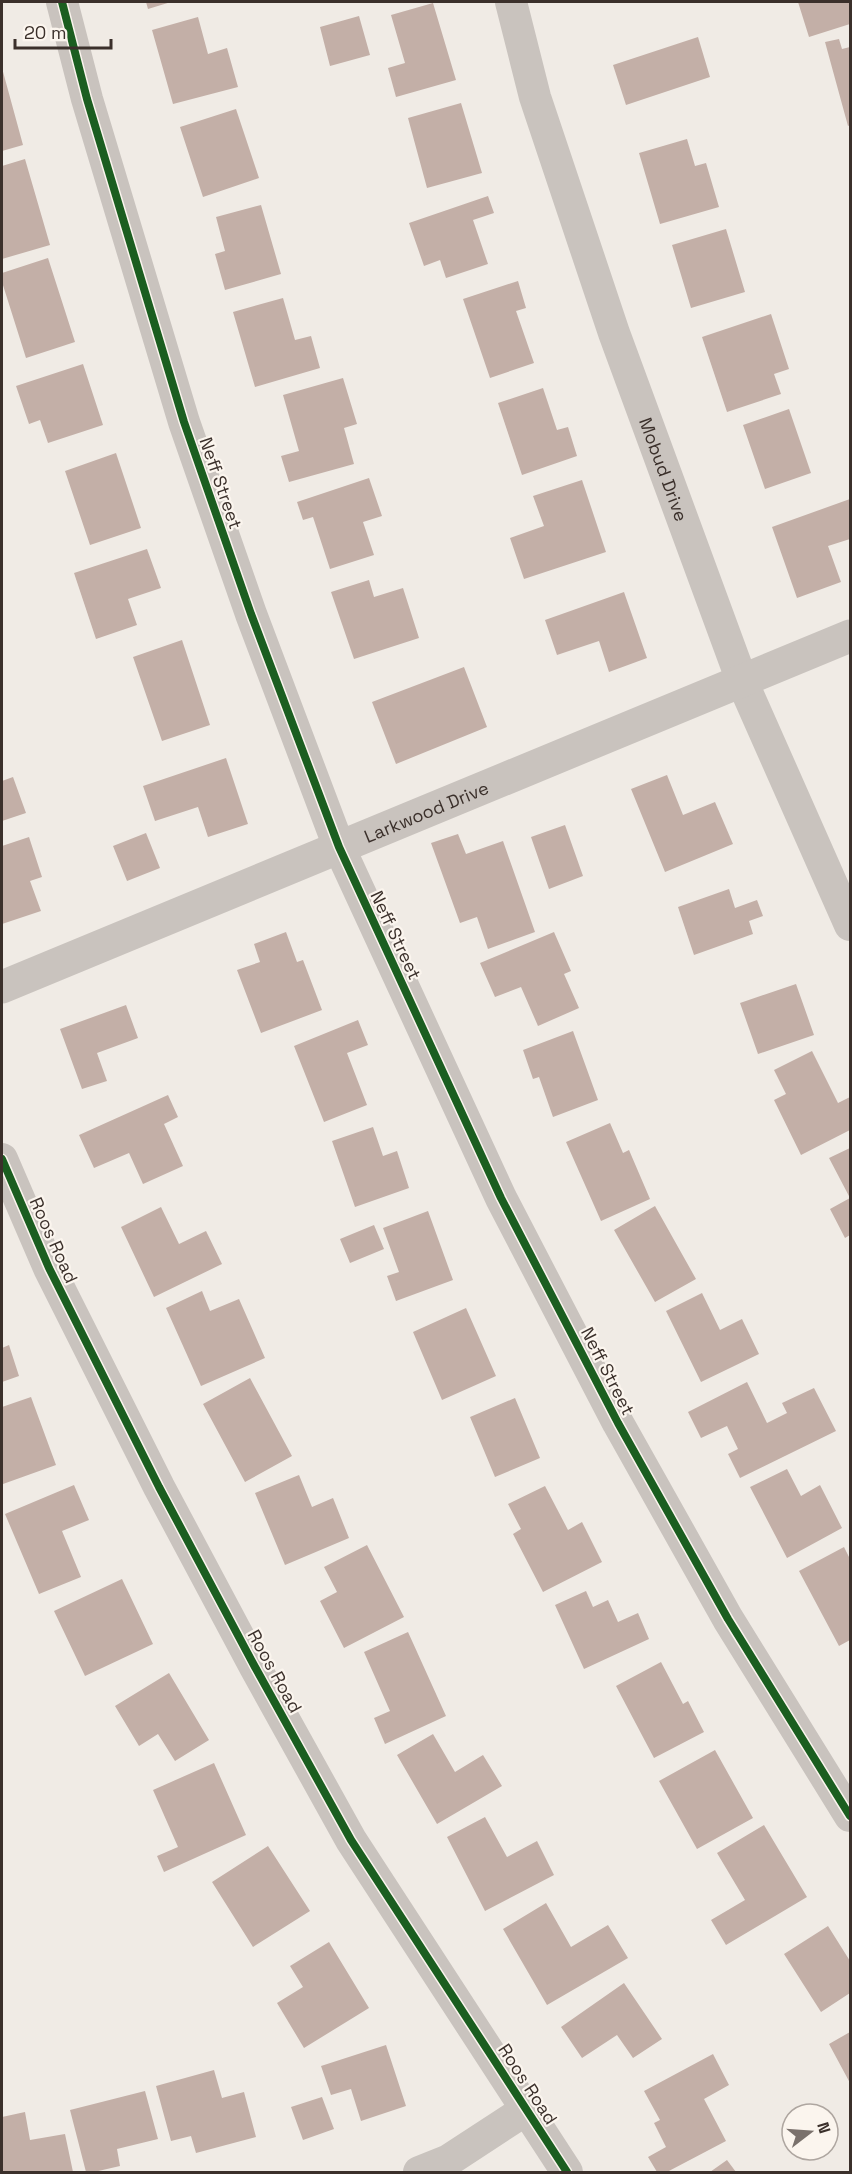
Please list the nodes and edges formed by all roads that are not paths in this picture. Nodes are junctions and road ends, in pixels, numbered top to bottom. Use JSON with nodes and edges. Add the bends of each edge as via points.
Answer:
{"nodes":[{"id":1,"x":62,"y":2,"type":"edge"},
{"id":2,"x":511,"y":2,"type":"edge"},
{"id":3,"x":850,"y":636,"type":"edge"},
{"id":4,"x":742,"y":681,"type":"junction"},
{"id":5,"x":339,"y":847,"type":"junction"},
{"id":6,"x":850,"y":925,"type":"edge"},
{"id":7,"x":2,"y":987,"type":"edge"},
{"id":8,"x":2,"y":1159,"type":"edge"},
{"id":9,"x":850,"y":1816,"type":"edge"},
{"id":10,"x":527,"y":2109,"type":"junction"},
{"id":11,"x":420,"y":2172,"type":"edge"},
{"id":12,"x":567,"y":2172,"type":"edge"}],
"edges":[{"from":1,"to":5,"type":"street","name":"Neff Street","via":[[87,99],[184,422]]},
{"from":2,"to":4,"type":"street","name":"Mobud Drive","via":[[535,96],[614,333]]},
{"from":3,"to":4,"type":"street","name":"Larkwood Drive"},
{"from":4,"to":5,"type":"street","name":"Larkwood Drive"},
{"from":4,"to":6,"type":"street","name":"Mobud Drive"},
{"from":5,"to":7,"type":"street","name":"Larkwood Drive"},
{"from":5,"to":9,"type":"street","name":"Neff Street","via":[[501,1198],[618,1423],[728,1619]]},
{"from":8,"to":10,"type":"street","name":"Roos Road","via":[[64,1299],[260,1677],[351,1840]]},
{"from":10,"to":11,"type":"street","via":[[449,2160]]},
{"from":10,"to":12,"type":"street","name":"Roos Road"}]}
